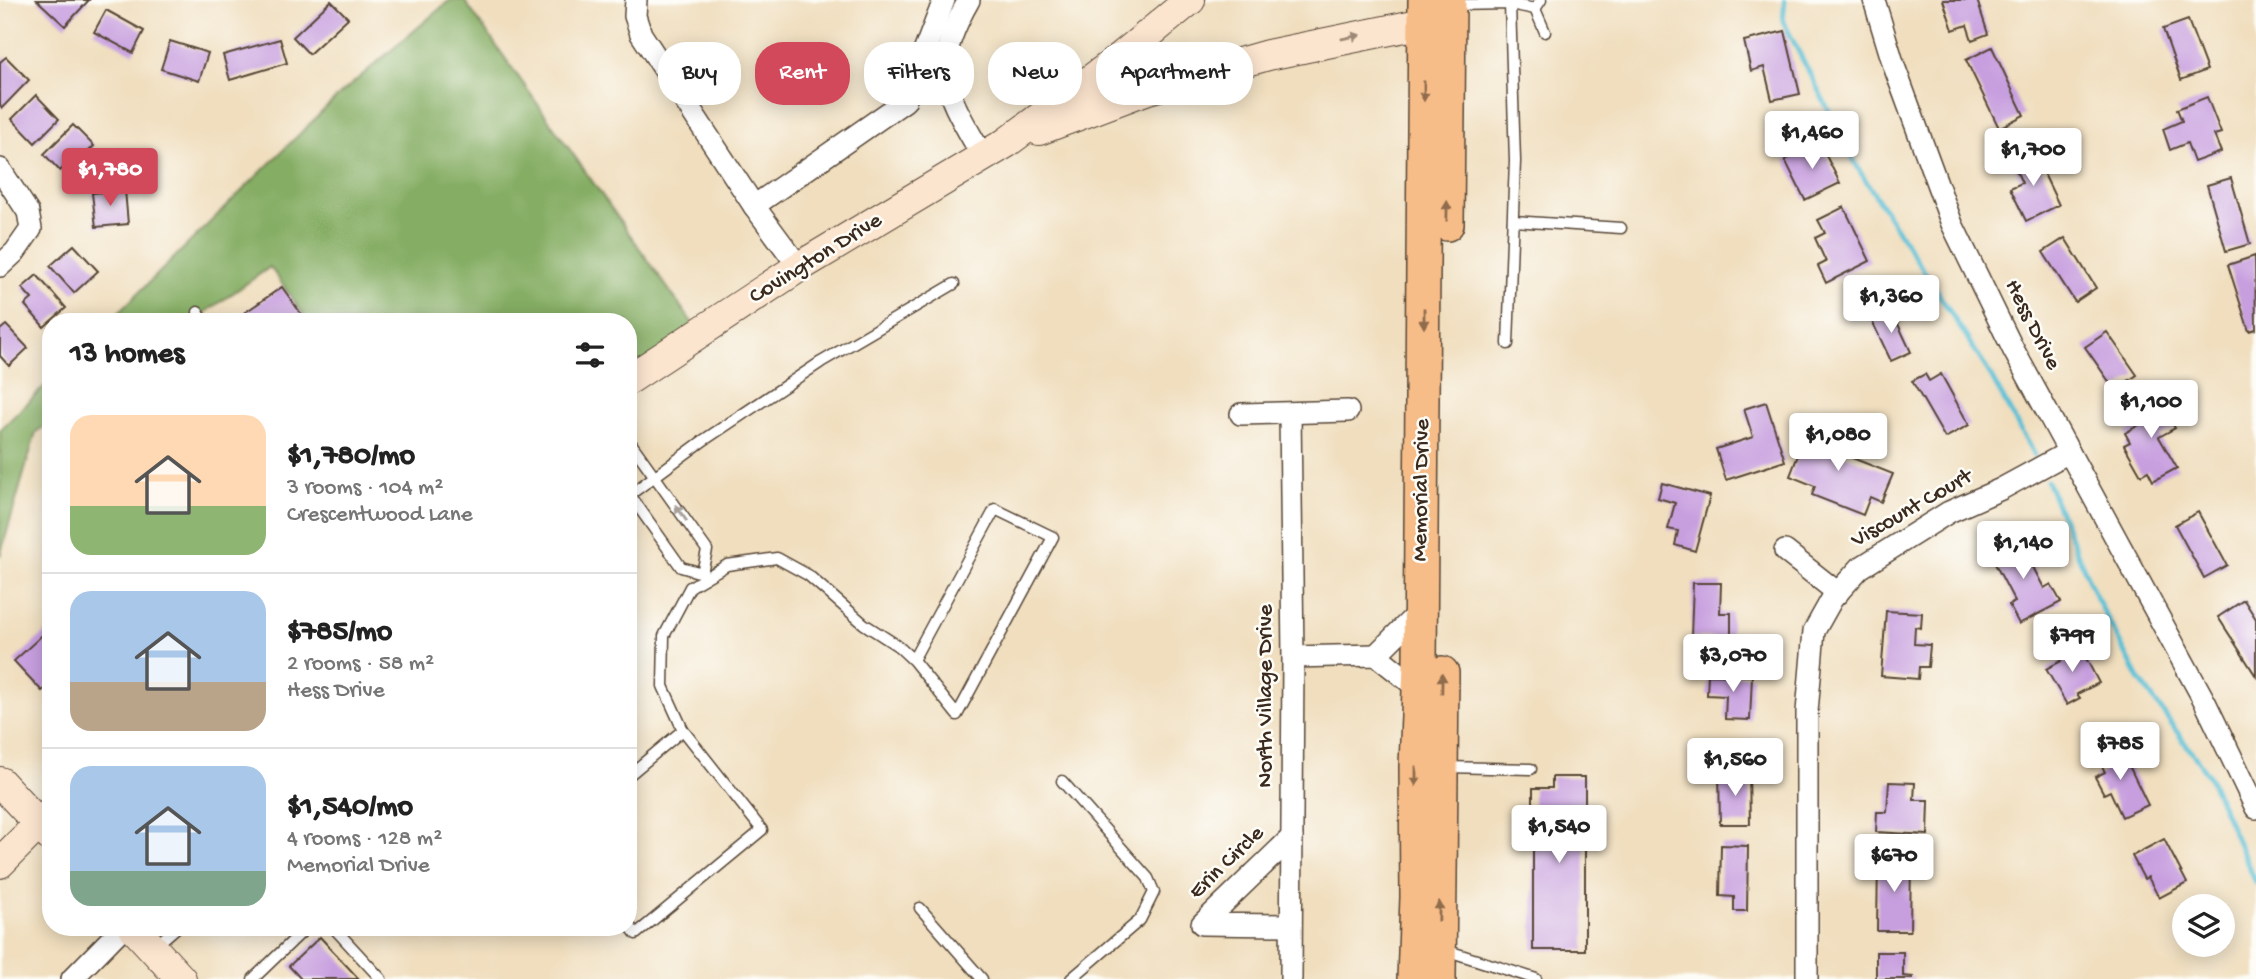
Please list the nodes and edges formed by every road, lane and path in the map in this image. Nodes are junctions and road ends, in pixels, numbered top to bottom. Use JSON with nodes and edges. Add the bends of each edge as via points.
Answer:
{"nodes":[{"id":1,"x":636,"y":0,"type":"edge"},
{"id":2,"x":944,"y":0,"type":"edge"},
{"id":3,"x":969,"y":0,"type":"edge"},
{"id":4,"x":1190,"y":0,"type":"edge"},
{"id":5,"x":1874,"y":0,"type":"edge"},
{"id":6,"x":1511,"y":3,"type":"edge"},
{"id":7,"x":1538,"y":5,"type":"edge"},
{"id":8,"x":1437,"y":7,"type":"edge"},
{"id":9,"x":1545,"y":32,"type":"dead end"},
{"id":10,"x":994,"y":150,"type":"junction"},
{"id":11,"x":0,"y":169,"type":"edge"},
{"id":12,"x":754,"y":206,"type":"junction"},
{"id":13,"x":1513,"y":221,"type":"junction"},
{"id":14,"x":1621,"y":228,"type":"dead end"},
{"id":15,"x":0,"y":266,"type":"edge"},
{"id":16,"x":799,"y":267,"type":"junction"},
{"id":17,"x":954,"y":284,"type":"dead end"},
{"id":18,"x":1508,"y":344,"type":"dead end"},
{"id":19,"x":637,"y":374,"type":"edge"},
{"id":20,"x":1348,"y":411,"type":"dead end"},
{"id":21,"x":1290,"y":412,"type":"junction"},
{"id":22,"x":1241,"y":414,"type":"dead end"},
{"id":23,"x":637,"y":452,"type":"edge"},
{"id":24,"x":2069,"y":452,"type":"junction"},
{"id":25,"x":655,"y":477,"type":"junction"},
{"id":26,"x":637,"y":489,"type":"edge"},
{"id":27,"x":637,"y":505,"type":"edge"},
{"id":28,"x":1785,"y":551,"type":"dead end"},
{"id":29,"x":704,"y":575,"type":"junction"},
{"id":30,"x":1838,"y":593,"type":"junction"},
{"id":31,"x":1421,"y":610,"type":"junction"},
{"id":32,"x":1376,"y":655,"type":"junction"},
{"id":33,"x":1293,"y":657,"type":"junction"},
{"id":34,"x":914,"y":660,"type":"junction"},
{"id":35,"x":1420,"y":690,"type":"junction"},
{"id":36,"x":683,"y":730,"type":"junction"},
{"id":37,"x":1441,"y":767,"type":"junction"},
{"id":38,"x":637,"y":768,"type":"edge"},
{"id":39,"x":1531,"y":769,"type":"dead end"},
{"id":40,"x":1062,"y":781,"type":"dead end"},
{"id":41,"x":0,"y":782,"type":"edge"},
{"id":42,"x":2256,"y":808,"type":"edge"},
{"id":43,"x":42,"y":820,"type":"edge"},
{"id":44,"x":42,"y":828,"type":"edge"},
{"id":45,"x":1292,"y":837,"type":"junction"},
{"id":46,"x":0,"y":863,"type":"edge"},
{"id":47,"x":920,"y":908,"type":"dead end"},
{"id":48,"x":1291,"y":925,"type":"junction"},
{"id":49,"x":637,"y":933,"type":"edge"},
{"id":50,"x":114,"y":936,"type":"edge"},
{"id":51,"x":298,"y":936,"type":"edge"},
{"id":52,"x":341,"y":936,"type":"edge"},
{"id":53,"x":143,"y":938,"type":"edge"},
{"id":54,"x":1439,"y":963,"type":"edge"},
{"id":55,"x":72,"y":979,"type":"edge"},
{"id":56,"x":181,"y":979,"type":"edge"},
{"id":57,"x":253,"y":979,"type":"edge"},
{"id":58,"x":381,"y":979,"type":"edge"},
{"id":59,"x":982,"y":979,"type":"edge"},
{"id":60,"x":1072,"y":979,"type":"edge"},
{"id":61,"x":1291,"y":979,"type":"edge"},
{"id":62,"x":1414,"y":979,"type":"edge"},
{"id":63,"x":1536,"y":979,"type":"edge"},
{"id":64,"x":1807,"y":979,"type":"edge"}],
"edges":[{"from":1,"to":12,"type":"street","via":[[641,34]]},
{"from":2,"to":12,"type":"street","via":[[905,101]]},
{"from":3,"to":10,"type":"street","via":[[950,42],[944,73],[952,98]]},
{"from":4,"to":10,"type":"street","name":"Covington Drive"},
{"from":5,"to":24,"type":"street","name":"Hess Drive","via":[[1952,224]]},
{"from":6,"to":7,"type":"lane"},
{"from":6,"to":8,"type":"lane"},
{"from":6,"to":13,"type":"lane"},
{"from":7,"to":9,"type":"lane"},
{"from":10,"to":8,"type":"street","name":"Covington Drive","one_way":true,"via":[[1148,89]]},
{"from":8,"to":31,"type":"main road","name":"Memorial Drive","one_way":true,"via":[[1424,319]]},
{"from":37,"to":8,"type":"main road","name":"Memorial Drive","one_way":true},
{"from":10,"to":16,"type":"street","name":"Covington Drive"},
{"from":11,"to":15,"type":"street","via":[[28,212],[31,229]]},
{"from":12,"to":16,"type":"street"},
{"from":13,"to":14,"type":"lane"},
{"from":13,"to":18,"type":"lane"},
{"from":16,"to":19,"type":"street","name":"Covington Drive"},
{"from":17,"to":25,"type":"lane","via":[[821,362]]},
{"from":20,"to":21,"type":"street"},
{"from":21,"to":22,"type":"street"},
{"from":21,"to":33,"type":"street","name":"North Village Drive"},
{"from":23,"to":25,"type":"lane"},
{"from":24,"to":30,"type":"street","name":"Viscount Court","via":[[1949,512],[1860,568]]},
{"from":24,"to":42,"type":"street","name":"Hess Drive"},
{"from":25,"to":26,"type":"lane"},
{"from":29,"to":25,"type":"lane","one_way":true,"via":[[707,550]]},
{"from":27,"to":29,"type":"lane","via":[[681,568]]},
{"from":28,"to":30,"type":"street"},
{"from":29,"to":34,"type":"lane","via":[[727,565],[777,558],[808,575]]},
{"from":29,"to":36,"type":"lane","via":[[690,587],[664,636],[663,686]]},
{"from":30,"to":64,"type":"street","name":"Viscount Court","via":[[1814,631],[1808,699]]},
{"from":31,"to":32,"type":"street"},
{"from":31,"to":35,"type":"main road","name":"Memorial Drive"},
{"from":32,"to":33,"type":"street"},
{"from":32,"to":35,"type":"street"},
{"from":33,"to":45,"type":"street","name":"North Village Drive"},
{"from":34,"to":34,"type":"lane","via":[[957,715],[1052,537],[995,509]]},
{"from":35,"to":62,"type":"main road","name":"Memorial Drive","one_way":true},
{"from":36,"to":38,"type":"lane"},
{"from":36,"to":49,"type":"lane","via":[[762,830]]},
{"from":37,"to":39,"type":"lane"},
{"from":54,"to":37,"type":"main road","name":"Memorial Drive","one_way":true},
{"from":40,"to":60,"type":"lane","via":[[1148,878],[1154,891],[1140,920]]},
{"from":41,"to":43,"type":"street"},
{"from":44,"to":46,"type":"street"},
{"from":45,"to":48,"type":"street","name":"North Village Drive"},
{"from":45,"to":48,"type":"street","name":"Erin Circle","via":[[1202,924]]},
{"from":47,"to":59,"type":"lane"},
{"from":48,"to":61,"type":"street","name":"North Village Drive"},
{"from":50,"to":55,"type":"street"},
{"from":51,"to":57,"type":"lane"},
{"from":52,"to":58,"type":"lane"},
{"from":53,"to":56,"type":"street"},
{"from":54,"to":63,"type":"lane"}]}
